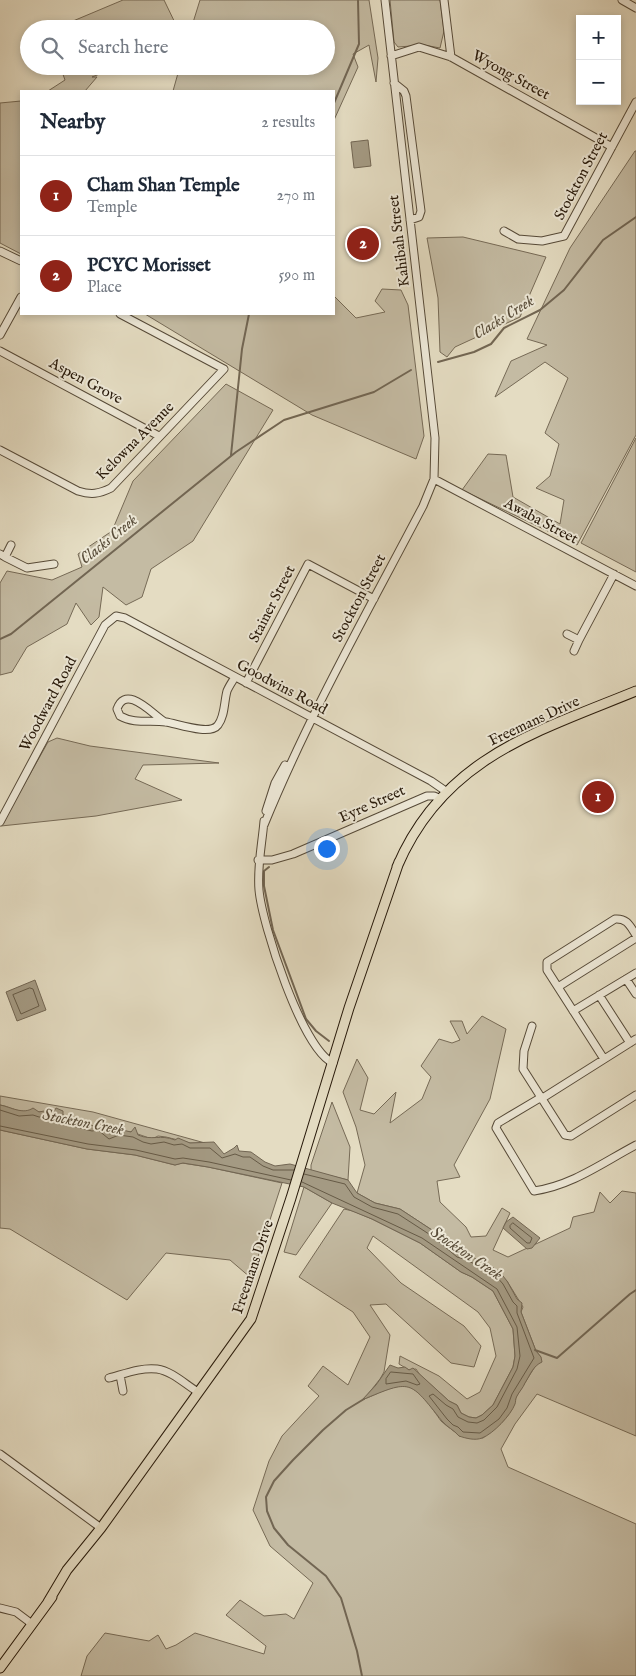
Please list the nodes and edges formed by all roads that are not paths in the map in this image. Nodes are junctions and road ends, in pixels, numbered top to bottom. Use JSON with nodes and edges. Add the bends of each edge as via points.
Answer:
{"nodes":[{"id":1,"x":385,"y":0,"type":"edge"},
{"id":2,"x":444,"y":0,"type":"edge"},
{"id":3,"x":622,"y":0,"type":"edge"},
{"id":4,"x":636,"y":8,"type":"edge"},
{"id":5,"x":391,"y":56,"type":"junction"},
{"id":6,"x":451,"y":57,"type":"junction"},
{"id":7,"x":394,"y":83,"type":"junction"},
{"id":8,"x":636,"y":102,"type":"edge"},
{"id":9,"x":612,"y":147,"type":"junction"},
{"id":10,"x":410,"y":220,"type":"junction"},
{"id":11,"x":504,"y":231,"type":"dead end"},
{"id":12,"x":0,"y":251,"type":"edge"},
{"id":13,"x":20,"y":261,"type":"edge"},
{"id":14,"x":20,"y":299,"type":"edge"},
{"id":15,"x":122,"y":315,"type":"edge"},
{"id":16,"x":0,"y":335,"type":"edge"},
{"id":17,"x":0,"y":351,"type":"edge"},
{"id":18,"x":160,"y":436,"type":"junction"},
{"id":19,"x":0,"y":450,"type":"edge"},
{"id":20,"x":434,"y":479,"type":"junction"},
{"id":21,"x":11,"y":545,"type":"dead end"},
{"id":22,"x":2,"y":555,"type":"edge"},
{"id":23,"x":54,"y":564,"type":"dead end"},
{"id":24,"x":614,"y":574,"type":"junction"},
{"id":25,"x":636,"y":586,"type":"edge"},
{"id":26,"x":374,"y":599,"type":"junction"},
{"id":27,"x":105,"y":624,"type":"joint"},
{"id":28,"x":567,"y":634,"type":"dead end"},
{"id":29,"x":579,"y":640,"type":"junction"},
{"id":30,"x":574,"y":650,"type":"dead end"},
{"id":31,"x":234,"y":677,"type":"junction"},
{"id":32,"x":246,"y":683,"type":"junction"},
{"id":33,"x":636,"y":691,"type":"edge"},
{"id":34,"x":312,"y":717,"type":"junction"},
{"id":35,"x":164,"y":722,"type":"junction"},
{"id":36,"x":444,"y":796,"type":"junction"},
{"id":37,"x":0,"y":822,"type":"edge"},
{"id":38,"x":258,"y":860,"type":"junction"},
{"id":39,"x":636,"y":936,"type":"edge"},
{"id":40,"x":636,"y":972,"type":"edge"},
{"id":41,"x":626,"y":979,"type":"junction"},
{"id":42,"x":558,"y":988,"type":"junction"},
{"id":43,"x":636,"y":994,"type":"edge"},
{"id":44,"x":599,"y":995,"type":"junction"},
{"id":45,"x":573,"y":1011,"type":"junction"},
{"id":46,"x":532,"y":1026,"type":"dead end"},
{"id":47,"x":633,"y":1041,"type":"edge"},
{"id":48,"x":604,"y":1059,"type":"junction"},
{"id":49,"x":333,"y":1062,"type":"junction"},
{"id":50,"x":636,"y":1095,"type":"edge"},
{"id":51,"x":540,"y":1098,"type":"junction"},
{"id":52,"x":636,"y":1145,"type":"edge"},
{"id":53,"x":120,"y":1375,"type":"junction"},
{"id":54,"x":109,"y":1378,"type":"dead end"},
{"id":55,"x":123,"y":1391,"type":"dead end"},
{"id":56,"x":198,"y":1392,"type":"junction"},
{"id":57,"x":0,"y":1454,"type":"edge"},
{"id":58,"x":101,"y":1528,"type":"junction"},
{"id":59,"x":0,"y":1608,"type":"edge"},
{"id":60,"x":32,"y":1624,"type":"junction"},
{"id":61,"x":0,"y":1668,"type":"edge"}],
"edges":[{"from":1,"to":5,"type":"street","name":"Kahibah Street"},
{"from":2,"to":6,"type":"street"},
{"from":3,"to":4,"type":"street"},
{"from":5,"to":6,"type":"street","name":"Wyong Street","via":[[419,47]]},
{"from":5,"to":7,"type":"street","name":"Kahibah Street"},
{"from":6,"to":9,"type":"street","name":"Wyong Street"},
{"from":7,"to":10,"type":"street","name":"Kahibah Street"},
{"from":7,"to":10,"type":"street","via":[[406,96],[421,211],[419,217]]},
{"from":8,"to":9,"type":"street","name":"Stockton Street"},
{"from":9,"to":11,"type":"street","name":"Stockton Street","via":[[564,236],[518,239]]},
{"from":10,"to":20,"type":"street","name":"Kahibah Street","via":[[435,438]]},
{"from":12,"to":13,"type":"street"},
{"from":14,"to":16,"type":"street"},
{"from":15,"to":18,"type":"street","name":"Kelowna Avenue","via":[[224,369]]},
{"from":17,"to":18,"type":"street","name":"Aspen Grove"},
{"from":18,"to":19,"type":"street","name":"Kelowna Avenue","via":[[111,488],[101,493],[78,491]]},
{"from":20,"to":24,"type":"street","name":"Awaba Street"},
{"from":20,"to":26,"type":"street","name":"Stockton Street"},
{"from":21,"to":22,"type":"street"},
{"from":22,"to":23,"type":"street","via":[[27,568]]},
{"from":24,"to":25,"type":"street","name":"Awaba Street"},
{"from":24,"to":29,"type":"street"},
{"from":26,"to":32,"type":"street","name":"Stainer Street","via":[[308,564]]},
{"from":26,"to":34,"type":"street","name":"Stockton Street"},
{"from":27,"to":31,"type":"street","name":"Goodwins Road","via":[[116,616],[125,618]]},
{"from":27,"to":37,"type":"street","name":"Woodward Road"},
{"from":28,"to":29,"type":"street"},
{"from":29,"to":30,"type":"street"},
{"from":31,"to":32,"type":"street","name":"Goodwins Road"},
{"from":31,"to":35,"type":"street","via":[[218,726],[200,729]]},
{"from":32,"to":34,"type":"street","name":"Goodwins Road"},
{"from":33,"to":36,"type":"main road","name":"Freemans Drive","via":[[514,742],[483,761]]},
{"from":34,"to":36,"type":"street","name":"Goodwins Road","via":[[431,781]]},
{"from":34,"to":38,"type":"street","name":"Stockton Street","via":[[264,826]]},
{"from":35,"to":35,"type":"street","via":[[124,718],[116,709],[127,698]]},
{"from":36,"to":38,"type":"street","name":"Eyre Street","via":[[427,796],[293,854]]},
{"from":36,"to":49,"type":"main road","name":"Freemans Drive","via":[[416,831],[374,919]]},
{"from":38,"to":49,"type":"street","name":"Stockton Street","via":[[263,916],[276,957],[311,1040],[324,1058]]},
{"from":39,"to":42,"type":"street"},
{"from":39,"to":42,"type":"street","via":[[627,922],[620,918],[610,920],[549,960],[546,966]]},
{"from":40,"to":41,"type":"street"},
{"from":41,"to":43,"type":"street"},
{"from":41,"to":44,"type":"street"},
{"from":42,"to":45,"type":"street"},
{"from":44,"to":45,"type":"street"},
{"from":44,"to":47,"type":"street"},
{"from":45,"to":48,"type":"street"},
{"from":46,"to":51,"type":"street","via":[[524,1051],[523,1069]]},
{"from":47,"to":48,"type":"street"},
{"from":48,"to":51,"type":"street"},
{"from":49,"to":56,"type":"main road","name":"Freemans Drive","via":[[251,1319]]},
{"from":50,"to":51,"type":"street","via":[[568,1136],[563,1134]]},
{"from":51,"to":52,"type":"street","via":[[498,1123],[496,1128],[534,1191],[581,1176]]},
{"from":53,"to":54,"type":"street"},
{"from":53,"to":55,"type":"street"},
{"from":53,"to":56,"type":"street","via":[[157,1369]]},
{"from":56,"to":58,"type":"main road","name":"Freemans Drive"},
{"from":57,"to":58,"type":"street"},
{"from":58,"to":60,"type":"main road","name":"Freemans Drive","via":[[67,1570]]},
{"from":59,"to":60,"type":"street","via":[[16,1612]]},
{"from":60,"to":61,"type":"main road","name":"Freemans Drive"}]}
